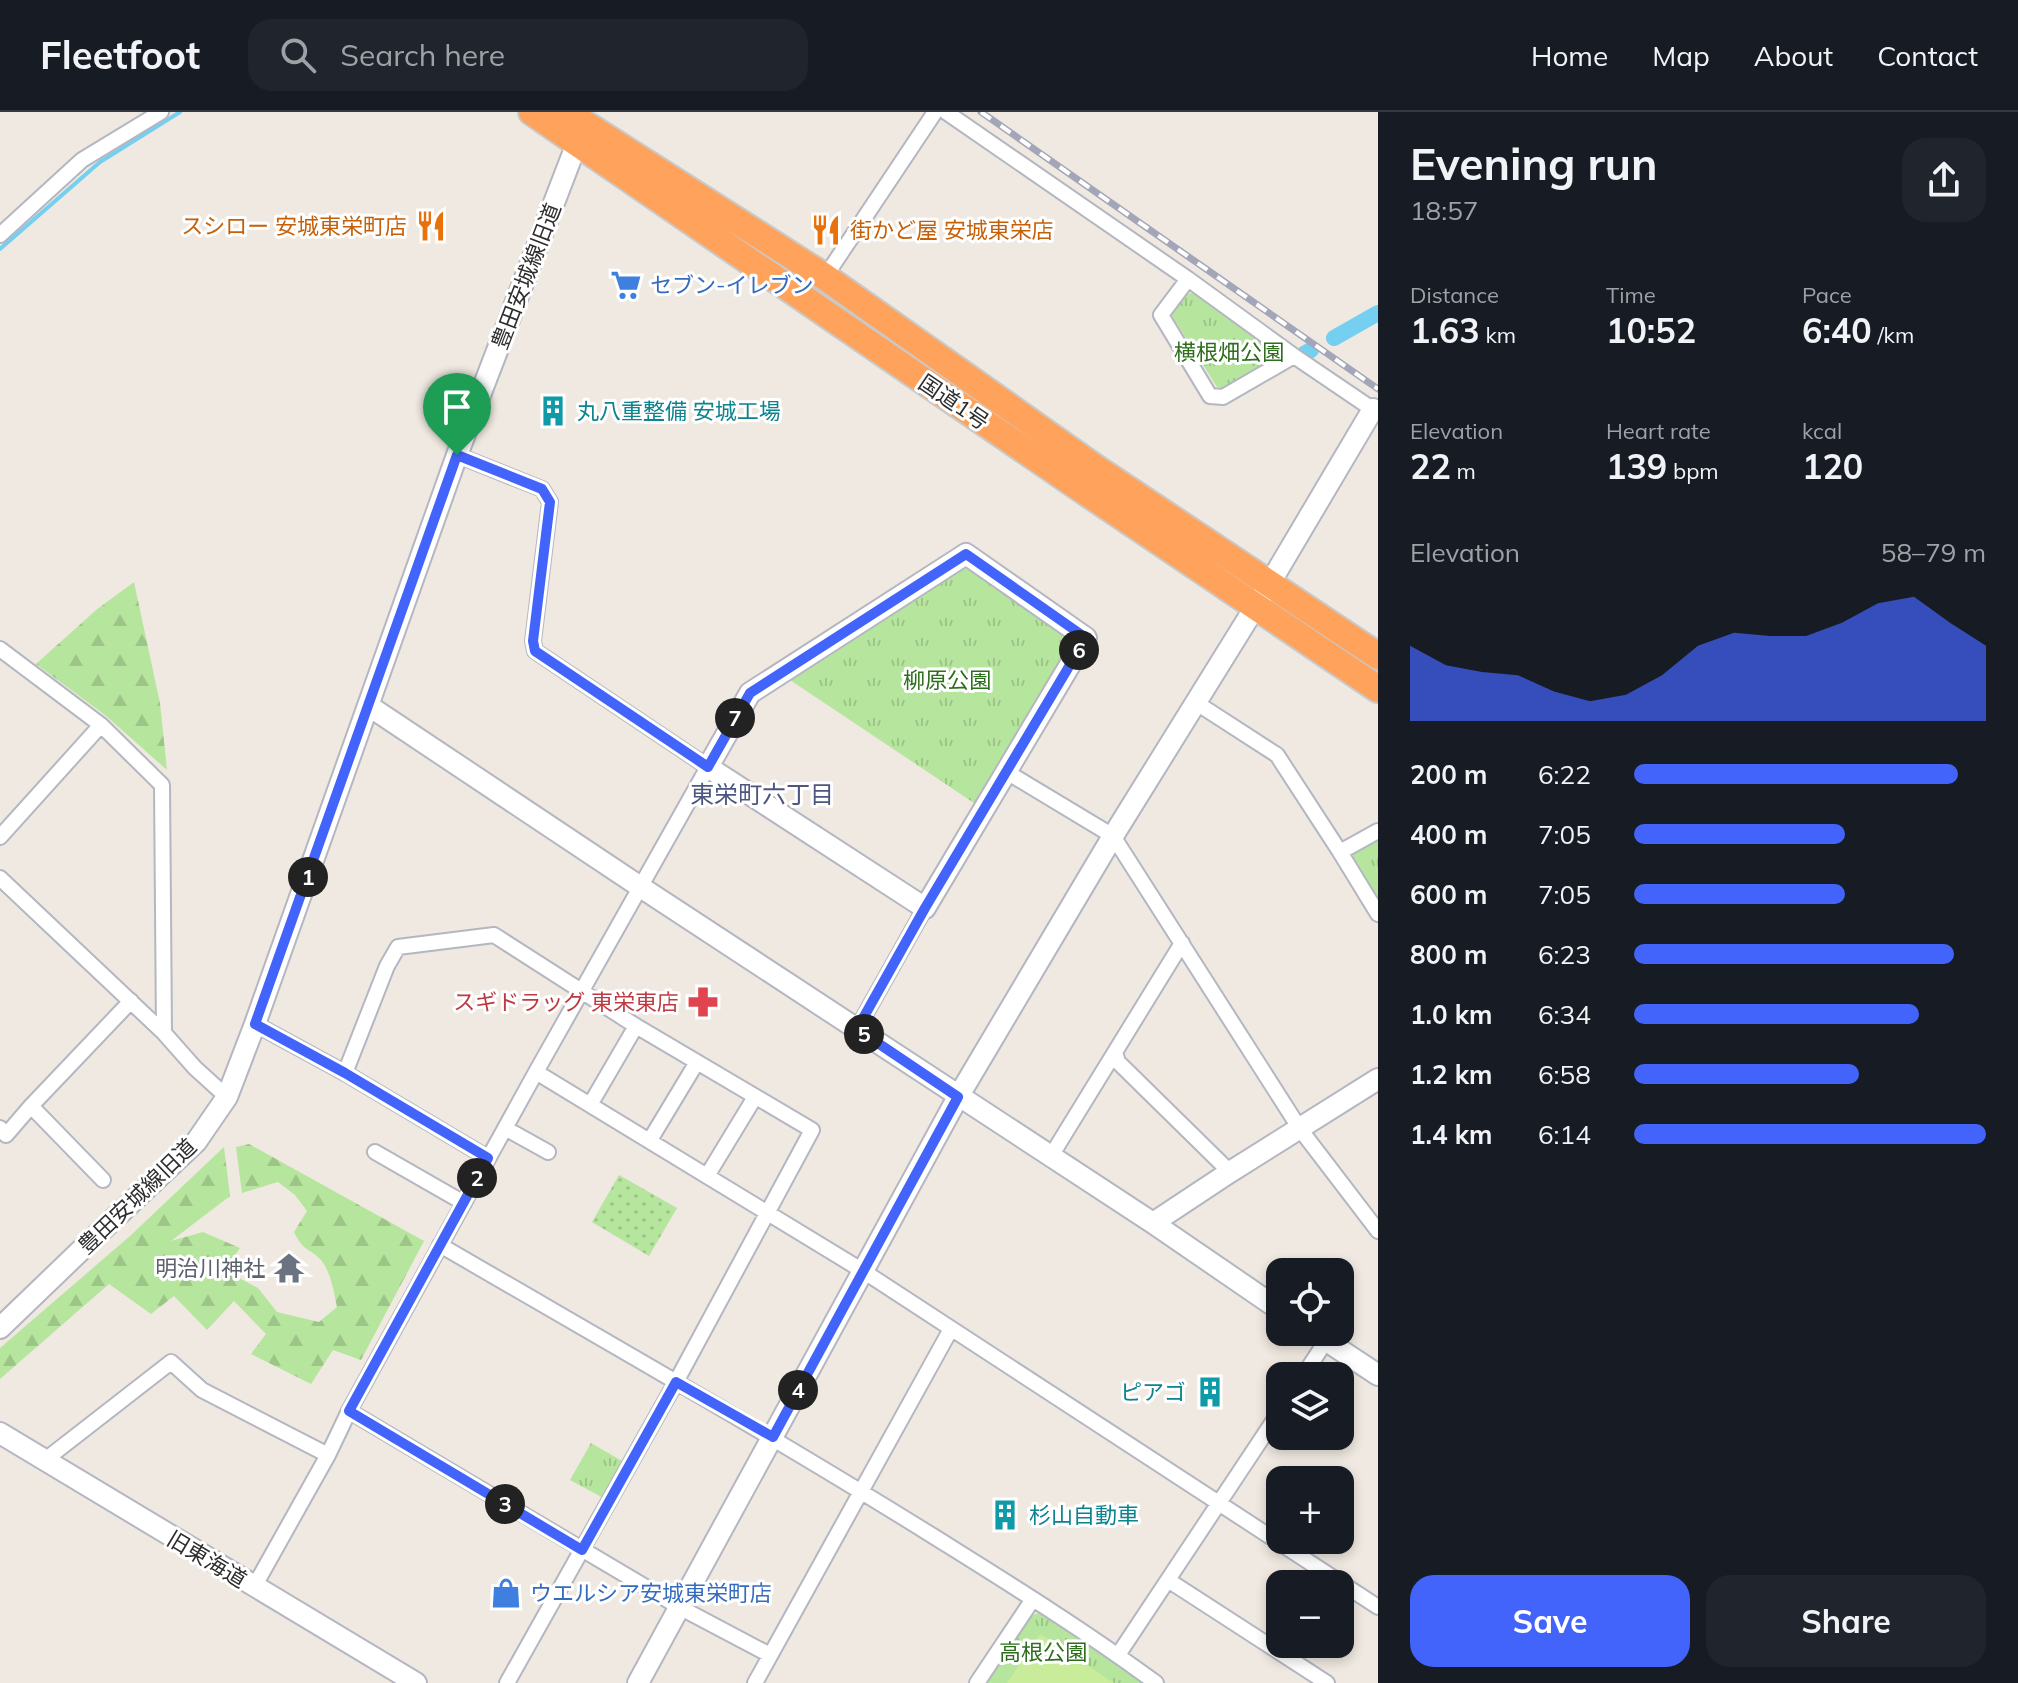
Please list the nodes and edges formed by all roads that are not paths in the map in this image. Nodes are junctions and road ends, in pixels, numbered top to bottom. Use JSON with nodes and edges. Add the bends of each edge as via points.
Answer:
{"nodes":[{"id":1,"x":161,"y":112,"type":"edge"},
{"id":2,"x":532,"y":112,"type":"edge"},
{"id":3,"x":566,"y":112,"type":"edge"},
{"id":4,"x":935,"y":112,"type":"edge"},
{"id":5,"x":946,"y":112,"type":"edge"},
{"id":6,"x":577,"y":143,"type":"junction"},
{"id":7,"x":0,"y":235,"type":"edge"},
{"id":8,"x":825,"y":277,"type":"junction"},
{"id":9,"x":1188,"y":279,"type":"junction"},
{"id":10,"x":1294,"y":356,"type":"junction"},
{"id":11,"x":1376,"y":411,"type":"edge"},
{"id":12,"x":457,"y":455,"type":"junction"},
{"id":13,"x":1263,"y":594,"type":"junction"},
{"id":14,"x":0,"y":649,"type":"edge"},
{"id":15,"x":1378,"y":656,"type":"edge"},
{"id":16,"x":1378,"y":689,"type":"edge"},
{"id":17,"x":1195,"y":702,"type":"junction"},
{"id":18,"x":369,"y":706,"type":"junction"},
{"id":19,"x":101,"y":725,"type":"junction"},
{"id":20,"x":708,"y":767,"type":"junction"},
{"id":21,"x":1005,"y":771,"type":"junction"},
{"id":22,"x":1378,"y":831,"type":"edge"},
{"id":23,"x":1113,"y":836,"type":"junction"},
{"id":24,"x":0,"y":837,"type":"edge"},
{"id":25,"x":1340,"y":852,"type":"junction"},
{"id":26,"x":0,"y":878,"type":"edge"},
{"id":27,"x":639,"y":886,"type":"junction"},
{"id":28,"x":925,"y":908,"type":"junction"},
{"id":29,"x":1378,"y":914,"type":"edge"},
{"id":30,"x":1182,"y":943,"type":"junction"},
{"id":31,"x":582,"y":990,"type":"junction"},
{"id":32,"x":131,"y":1001,"type":"junction"},
{"id":33,"x":255,"y":1024,"type":"junction"},
{"id":34,"x":636,"y":1026,"type":"junction"},
{"id":35,"x":857,"y":1029,"type":"junction"},
{"id":36,"x":164,"y":1033,"type":"junction"},
{"id":37,"x":1115,"y":1052,"type":"junction"},
{"id":38,"x":697,"y":1062,"type":"junction"},
{"id":39,"x":536,"y":1072,"type":"junction"},
{"id":40,"x":345,"y":1073,"type":"junction"},
{"id":41,"x":1378,"y":1079,"type":"edge"},
{"id":42,"x":227,"y":1097,"type":"junction"},
{"id":43,"x":755,"y":1097,"type":"junction"},
{"id":44,"x":958,"y":1097,"type":"junction"},
{"id":45,"x":590,"y":1105,"type":"junction"},
{"id":46,"x":31,"y":1106,"type":"junction"},
{"id":47,"x":505,"y":1128,"type":"junction"},
{"id":48,"x":1300,"y":1129,"type":"junction"},
{"id":49,"x":2,"y":1135,"type":"edge"},
{"id":50,"x":650,"y":1140,"type":"junction"},
{"id":51,"x":375,"y":1152,"type":"dead end"},
{"id":52,"x":548,"y":1152,"type":"dead end"},
{"id":53,"x":1051,"y":1156,"type":"junction"},
{"id":54,"x":488,"y":1158,"type":"junction"},
{"id":55,"x":1230,"y":1172,"type":"junction"},
{"id":56,"x":707,"y":1176,"type":"junction"},
{"id":57,"x":103,"y":1180,"type":"dead end"},
{"id":58,"x":464,"y":1203,"type":"junction"},
{"id":59,"x":768,"y":1213,"type":"junction"},
{"id":60,"x":1153,"y":1223,"type":"junction"},
{"id":61,"x":1378,"y":1231,"type":"edge"},
{"id":62,"x":440,"y":1245,"type":"junction"},
{"id":63,"x":863,"y":1271,"type":"junction"},
{"id":64,"x":1266,"y":1300,"type":"edge"},
{"id":65,"x":0,"y":1328,"type":"edge"},
{"id":66,"x":951,"y":1329,"type":"junction"},
{"id":67,"x":1334,"y":1346,"type":"edge"},
{"id":68,"x":1378,"y":1375,"type":"edge"},
{"id":69,"x":676,"y":1382,"type":"junction"},
{"id":70,"x":349,"y":1411,"type":"junction"},
{"id":71,"x":1266,"y":1432,"type":"edge"},
{"id":72,"x":0,"y":1433,"type":"edge"},
{"id":73,"x":773,"y":1437,"type":"junction"},
{"id":74,"x":328,"y":1455,"type":"junction"},
{"id":75,"x":45,"y":1460,"type":"junction"},
{"id":76,"x":861,"y":1491,"type":"junction"},
{"id":77,"x":1219,"y":1502,"type":"junction"},
{"id":78,"x":582,"y":1550,"type":"junction"},
{"id":79,"x":1168,"y":1580,"type":"junction"},
{"id":80,"x":254,"y":1587,"type":"junction"},
{"id":81,"x":1033,"y":1599,"type":"junction"},
{"id":82,"x":1378,"y":1607,"type":"edge"},
{"id":83,"x":681,"y":1608,"type":"junction"},
{"id":84,"x":770,"y":1655,"type":"junction"},
{"id":85,"x":1118,"y":1655,"type":"junction"},
{"id":86,"x":416,"y":1683,"type":"edge"},
{"id":87,"x":507,"y":1683,"type":"edge"},
{"id":88,"x":638,"y":1683,"type":"edge"},
{"id":89,"x":755,"y":1683,"type":"edge"},
{"id":90,"x":977,"y":1683,"type":"edge"},
{"id":91,"x":1156,"y":1683,"type":"edge"},
{"id":92,"x":1327,"y":1683,"type":"edge"}],
"edges":[{"from":1,"to":7,"type":"street","via":[[82,160]]},
{"from":2,"to":6,"type":"highway","name":"国道1号"},
{"from":3,"to":8,"type":"highway","name":"国道1号"},
{"from":4,"to":8,"type":"street"},
{"from":5,"to":9,"type":"street"},
{"from":6,"to":12,"type":"street","name":"豊田安城線旧道"},
{"from":6,"to":13,"type":"highway","name":"国道1号","via":[[1077,486]]},
{"from":8,"to":13,"type":"highway","name":"国道1号"},
{"from":9,"to":10,"type":"street"},
{"from":9,"to":10,"type":"street","via":[[1161,315],[1210,396],[1223,397]]},
{"from":10,"to":11,"type":"street"},
{"from":11,"to":13,"type":"street"},
{"from":12,"to":18,"type":"street","name":"豊田安城線旧道"},
{"from":12,"to":20,"type":"street","via":[[542,489],[550,502],[535,651]]},
{"from":13,"to":15,"type":"highway","name":"国道1号"},
{"from":13,"to":16,"type":"highway","name":"国道1号"},
{"from":13,"to":17,"type":"street"},
{"from":14,"to":19,"type":"street"},
{"from":17,"to":23,"type":"street"},
{"from":17,"to":25,"type":"street","via":[[1277,755]]},
{"from":18,"to":27,"type":"street"},
{"from":18,"to":33,"type":"street","name":"豊田安城線旧道"},
{"from":19,"to":24,"type":"street"},
{"from":19,"to":36,"type":"street","via":[[162,785]]},
{"from":20,"to":21,"type":"street","via":[[750,693],[966,554],[1086,638]]},
{"from":20,"to":27,"type":"street"},
{"from":20,"to":28,"type":"street"},
{"from":21,"to":23,"type":"street"},
{"from":21,"to":28,"type":"street"},
{"from":22,"to":25,"type":"street"},
{"from":23,"to":30,"type":"street"},
{"from":23,"to":44,"type":"street"},
{"from":25,"to":29,"type":"street"},
{"from":26,"to":32,"type":"street"},
{"from":27,"to":31,"type":"street"},
{"from":27,"to":35,"type":"street"},
{"from":28,"to":35,"type":"street"},
{"from":30,"to":37,"type":"street"},
{"from":30,"to":48,"type":"street"},
{"from":31,"to":34,"type":"street"},
{"from":31,"to":39,"type":"street"},
{"from":31,"to":40,"type":"street","via":[[494,935],[398,947]]},
{"from":32,"to":36,"type":"street"},
{"from":32,"to":46,"type":"street"},
{"from":33,"to":40,"type":"street"},
{"from":33,"to":42,"type":"street","name":"豊田安城線旧道"},
{"from":34,"to":38,"type":"street"},
{"from":34,"to":45,"type":"street"},
{"from":35,"to":44,"type":"street"},
{"from":36,"to":42,"type":"street"},
{"from":37,"to":53,"type":"street"},
{"from":37,"to":55,"type":"street","via":[[1118,1062]]},
{"from":38,"to":43,"type":"street"},
{"from":38,"to":50,"type":"street"},
{"from":39,"to":45,"type":"street"},
{"from":39,"to":47,"type":"street"},
{"from":40,"to":54,"type":"street"},
{"from":41,"to":48,"type":"street"},
{"from":42,"to":65,"type":"street","name":"豊田安城線旧道","via":[[196,1142]]},
{"from":43,"to":56,"type":"street"},
{"from":43,"to":59,"type":"street","via":[[812,1130]]},
{"from":44,"to":53,"type":"street"},
{"from":44,"to":63,"type":"street"},
{"from":45,"to":50,"type":"street"},
{"from":46,"to":49,"type":"street"},
{"from":46,"to":57,"type":"street"},
{"from":47,"to":52,"type":"street"},
{"from":47,"to":54,"type":"street"},
{"from":48,"to":55,"type":"street"},
{"from":48,"to":61,"type":"street"},
{"from":50,"to":56,"type":"street"},
{"from":51,"to":58,"type":"street"},
{"from":53,"to":60,"type":"street"},
{"from":54,"to":58,"type":"street"},
{"from":55,"to":60,"type":"street"},
{"from":56,"to":59,"type":"street"},
{"from":58,"to":62,"type":"street"},
{"from":59,"to":63,"type":"street"},
{"from":59,"to":69,"type":"street"},
{"from":60,"to":64,"type":"street"},
{"from":62,"to":69,"type":"street"},
{"from":62,"to":70,"type":"street"},
{"from":63,"to":66,"type":"street"},
{"from":63,"to":73,"type":"street"},
{"from":66,"to":76,"type":"street"},
{"from":66,"to":77,"type":"street"},
{"from":67,"to":68,"type":"street"},
{"from":69,"to":73,"type":"street"},
{"from":69,"to":78,"type":"street"},
{"from":70,"to":74,"type":"street"},
{"from":70,"to":78,"type":"street"},
{"from":71,"to":77,"type":"street"},
{"from":72,"to":75,"type":"street","name":"旧東海道"},
{"from":73,"to":76,"type":"street"},
{"from":73,"to":83,"type":"street"},
{"from":74,"to":75,"type":"street","via":[[202,1390],[171,1362]]},
{"from":74,"to":80,"type":"street"},
{"from":75,"to":80,"type":"street","name":"旧東海道"},
{"from":76,"to":81,"type":"street"},
{"from":76,"to":84,"type":"street"},
{"from":77,"to":79,"type":"street"},
{"from":77,"to":82,"type":"street"},
{"from":78,"to":83,"type":"street"},
{"from":78,"to":87,"type":"street"},
{"from":79,"to":85,"type":"street"},
{"from":79,"to":92,"type":"street"},
{"from":80,"to":86,"type":"street","name":"旧東海道"},
{"from":81,"to":85,"type":"street"},
{"from":81,"to":90,"type":"street"},
{"from":83,"to":84,"type":"street"},
{"from":83,"to":88,"type":"street"},
{"from":84,"to":89,"type":"street"},
{"from":85,"to":91,"type":"street"}]}
